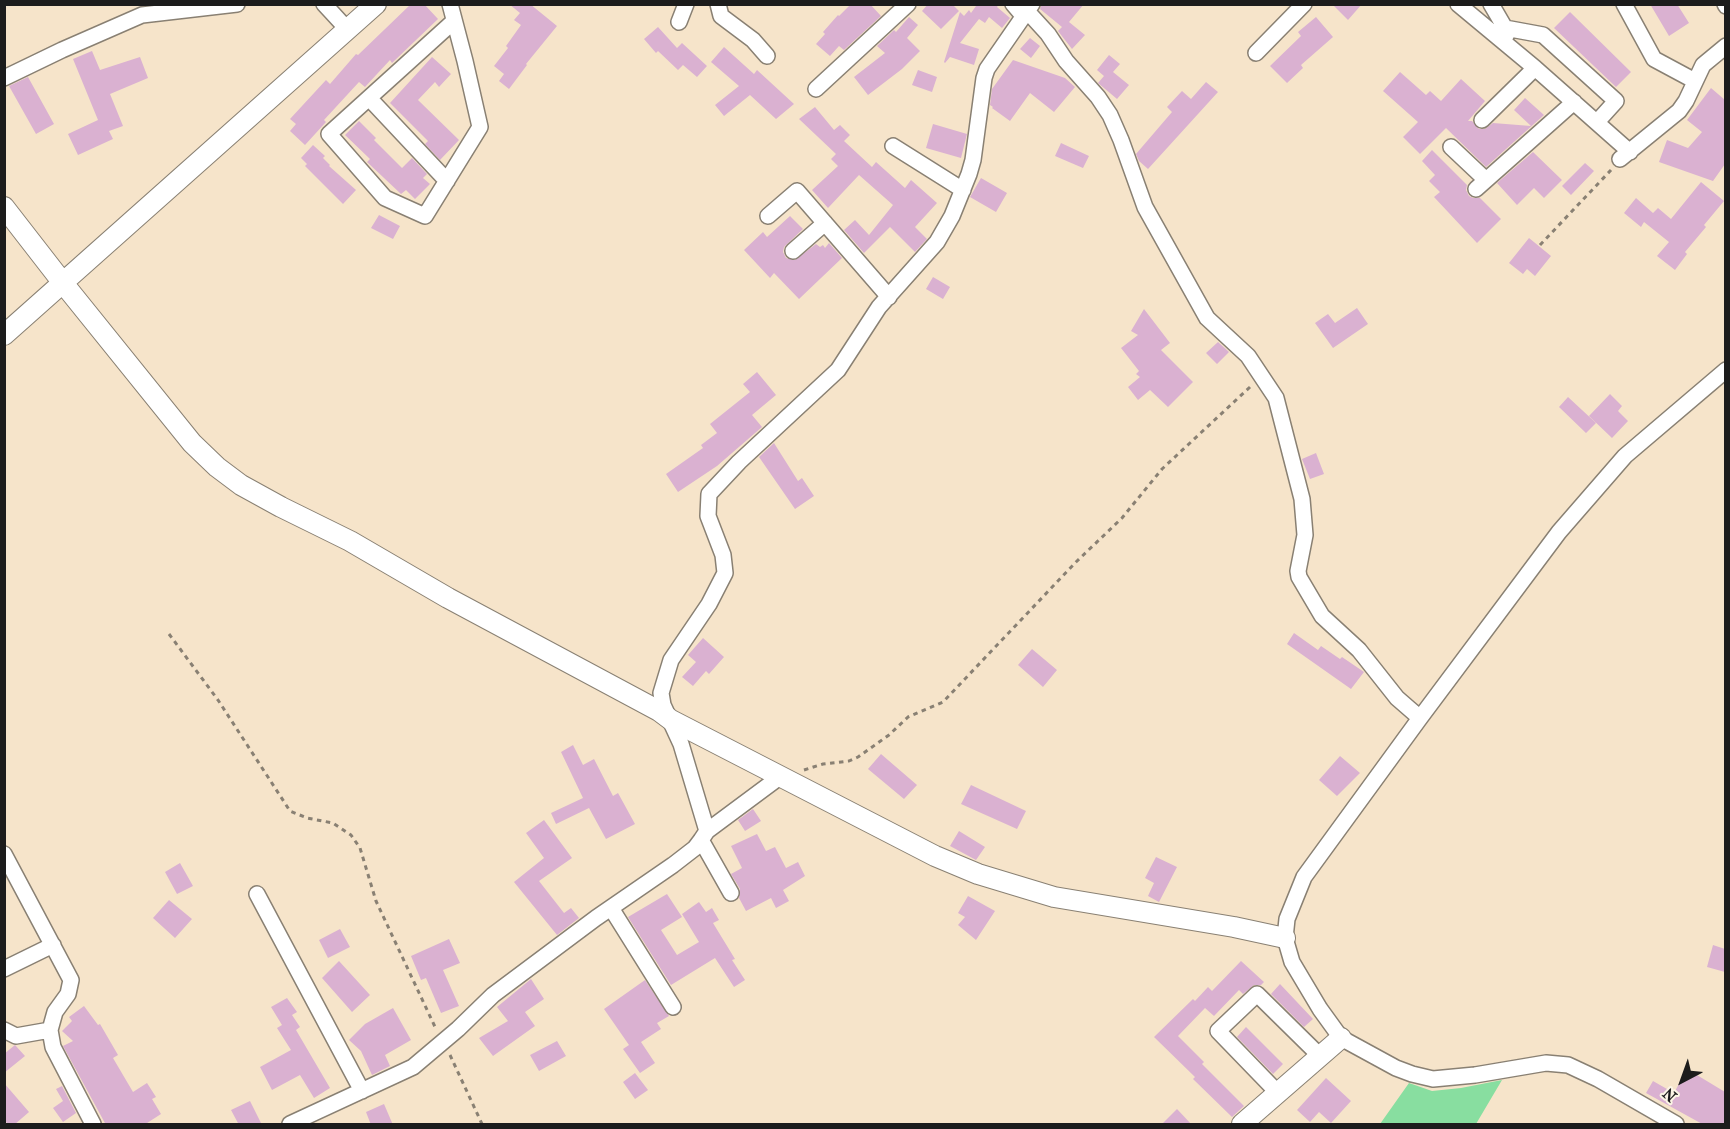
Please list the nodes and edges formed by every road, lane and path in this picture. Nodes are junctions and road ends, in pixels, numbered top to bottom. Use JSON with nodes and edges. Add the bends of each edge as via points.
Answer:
{"nodes":[{"id":1,"x":237,"y":4,"type":"edge"},
{"id":2,"x":324,"y":4,"type":"edge"},
{"id":3,"x":376,"y":4,"type":"edge"},
{"id":4,"x":450,"y":4,"type":"edge"},
{"id":5,"x":686,"y":4,"type":"edge"},
{"id":6,"x":718,"y":4,"type":"edge"},
{"id":7,"x":908,"y":4,"type":"edge"},
{"id":8,"x":1013,"y":4,"type":"edge"},
{"id":9,"x":1304,"y":4,"type":"edge"},
{"id":10,"x":1458,"y":4,"type":"edge"},
{"id":11,"x":1491,"y":4,"type":"edge"},
{"id":12,"x":1624,"y":4,"type":"edge"},
{"id":13,"x":1028,"y":11,"type":"edge"},
{"id":14,"x":454,"y":21,"type":"junction"},
{"id":15,"x":680,"y":22,"type":"dead end"},
{"id":16,"x":1505,"y":28,"type":"junction"},
{"id":17,"x":348,"y":30,"type":"junction"},
{"id":18,"x":1507,"y":45,"type":"junction"},
{"id":19,"x":1725,"y":46,"type":"edge"},
{"id":20,"x":1256,"y":53,"type":"dead end"},
{"id":21,"x":767,"y":56,"type":"dead end"},
{"id":22,"x":1713,"y":56,"type":"junction"},
{"id":23,"x":1725,"y":65,"type":"edge"},
{"id":24,"x":1535,"y":68,"type":"junction"},
{"id":25,"x":4,"y":78,"type":"edge"},
{"id":26,"x":1695,"y":81,"type":"junction"},
{"id":27,"x":816,"y":89,"type":"dead end"},
{"id":28,"x":369,"y":98,"type":"junction"},
{"id":29,"x":1574,"y":102,"type":"junction"},
{"id":30,"x":1482,"y":120,"type":"dead end"},
{"id":31,"x":1597,"y":122,"type":"junction"},
{"id":32,"x":892,"y":146,"type":"dead end"},
{"id":33,"x":1451,"y":147,"type":"dead end"},
{"id":34,"x":1625,"y":156,"type":"junction"},
{"id":35,"x":447,"y":182,"type":"junction"},
{"id":36,"x":963,"y":190,"type":"junction"},
{"id":37,"x":4,"y":207,"type":"edge"},
{"id":38,"x":768,"y":216,"type":"dead end"},
{"id":39,"x":825,"y":223,"type":"junction"},
{"id":40,"x":11,"y":228,"type":"edge"},
{"id":41,"x":1540,"y":245,"type":"dead end"},
{"id":42,"x":793,"y":251,"type":"dead end"},
{"id":43,"x":63,"y":284,"type":"junction"},
{"id":44,"x":889,"y":297,"type":"junction"},
{"id":45,"x":4,"y":335,"type":"edge"},
{"id":46,"x":1725,"y":370,"type":"edge"},
{"id":47,"x":1262,"y":376,"type":"junction"},
{"id":48,"x":169,"y":634,"type":"dead end"},
{"id":49,"x":1420,"y":718,"type":"junction"},
{"id":50,"x":671,"y":720,"type":"junction"},
{"id":51,"x":787,"y":779,"type":"junction"},
{"id":52,"x":704,"y":835,"type":"junction"},
{"id":53,"x":4,"y":854,"type":"edge"},
{"id":54,"x":731,"y":893,"type":"dead end"},
{"id":55,"x":257,"y":894,"type":"dead end"},
{"id":56,"x":610,"y":908,"type":"junction"},
{"id":57,"x":1285,"y":938,"type":"junction"},
{"id":58,"x":53,"y":945,"type":"junction"},
{"id":59,"x":4,"y":969,"type":"edge"},
{"id":60,"x":673,"y":1007,"type":"dead end"},
{"id":61,"x":4,"y":1030,"type":"edge"},
{"id":62,"x":50,"y":1030,"type":"junction"},
{"id":63,"x":1341,"y":1038,"type":"junction"},
{"id":64,"x":443,"y":1041,"type":"junction"},
{"id":65,"x":1320,"y":1056,"type":"junction"},
{"id":66,"x":362,"y":1091,"type":"junction"},
{"id":67,"x":1278,"y":1093,"type":"junction"},
{"id":68,"x":93,"y":1125,"type":"edge"},
{"id":69,"x":290,"y":1125,"type":"edge"},
{"id":70,"x":482,"y":1125,"type":"edge"},
{"id":71,"x":1242,"y":1125,"type":"edge"},
{"id":72,"x":1676,"y":1125,"type":"edge"}],
"edges":[{"from":1,"to":25,"type":"street","via":[[142,15]]},
{"from":2,"to":17,"type":"street"},
{"from":3,"to":17,"type":"street"},
{"from":4,"to":14,"type":"street"},
{"from":5,"to":15,"type":"street"},
{"from":6,"to":21,"type":"street","via":[[721,16]]},
{"from":7,"to":27,"type":"street"},
{"from":8,"to":13,"type":"street"},
{"from":9,"to":20,"type":"street"},
{"from":10,"to":18,"type":"street"},
{"from":11,"to":16,"type":"street"},
{"from":12,"to":26,"type":"street","via":[[1654,59]]},
{"from":13,"to":36,"type":"street","via":[[987,69],[973,160]]},
{"from":13,"to":47,"type":"street","via":[[1110,115],[1145,207],[1207,318],[1248,356]]},
{"from":14,"to":28,"type":"street"},
{"from":14,"to":35,"type":"street","via":[[480,127]]},
{"from":16,"to":18,"type":"street"},
{"from":16,"to":31,"type":"street","via":[[1543,36],[1616,101]]},
{"from":17,"to":43,"type":"street"},
{"from":18,"to":24,"type":"street"},
{"from":19,"to":22,"type":"street"},
{"from":22,"to":23,"type":"street"},
{"from":22,"to":26,"type":"street"},
{"from":24,"to":29,"type":"street"},
{"from":24,"to":30,"type":"street"},
{"from":26,"to":34,"type":"street","via":[[1679,111]]},
{"from":28,"to":35,"type":"street"},
{"from":28,"to":35,"type":"street","via":[[329,134],[385,198],[425,216]]},
{"from":29,"to":31,"type":"street"},
{"from":29,"to":33,"type":"street","via":[[1481,185]]},
{"from":31,"to":34,"type":"street"},
{"from":32,"to":36,"type":"street"},
{"from":34,"to":41,"type":"path"},
{"from":36,"to":44,"type":"street","via":[[937,242]]},
{"from":37,"to":40,"type":"street"},
{"from":38,"to":39,"type":"street","via":[[797,191]]},
{"from":39,"to":42,"type":"street"},
{"from":39,"to":44,"type":"street"},
{"from":40,"to":43,"type":"street"},
{"from":43,"to":45,"type":"street"},
{"from":43,"to":50,"type":"street","via":[[192,443],[241,485],[350,541]]},
{"from":44,"to":50,"type":"street","via":[[838,370],[709,494],[708,516],[723,555],[725,573],[671,660],[664,679],[663,705]]},
{"from":46,"to":49,"type":"street","via":[[1624,456],[1559,532]]},
{"from":47,"to":49,"type":"street","via":[[1275,398],[1302,499],[1305,535],[1299,577],[1322,616],[1359,650],[1397,698]]},
{"from":47,"to":51,"type":"path","via":[[1162,469],[1122,518],[943,702],[908,717],[858,757],[811,767]]},
{"from":48,"to":64,"type":"path","via":[[212,691],[290,811],[333,823],[351,835],[360,848],[376,901]]},
{"from":49,"to":57,"type":"street","via":[[1304,877],[1287,919]]},
{"from":50,"to":51,"type":"street"},
{"from":50,"to":52,"type":"street"},
{"from":51,"to":52,"type":"street"},
{"from":51,"to":57,"type":"street","via":[[935,856],[978,874],[1054,897]]},
{"from":52,"to":54,"type":"street"},
{"from":52,"to":56,"type":"street","via":[[695,848]]},
{"from":53,"to":58,"type":"street"},
{"from":55,"to":66,"type":"street"},
{"from":56,"to":60,"type":"street"},
{"from":56,"to":64,"type":"street","via":[[493,995]]},
{"from":57,"to":63,"type":"street","via":[[1292,962]]},
{"from":58,"to":59,"type":"street"},
{"from":58,"to":62,"type":"street","via":[[71,980]]},
{"from":61,"to":62,"type":"street","via":[[16,1036]]},
{"from":62,"to":68,"type":"street","via":[[53,1047]]},
{"from":63,"to":65,"type":"street"},
{"from":63,"to":72,"type":"street","via":[[1396,1068],[1433,1079],[1546,1063],[1568,1065]]},
{"from":64,"to":66,"type":"street","via":[[413,1067]]},
{"from":64,"to":70,"type":"path"},
{"from":65,"to":67,"type":"street"},
{"from":65,"to":67,"type":"street","via":[[1257,994],[1218,1030]]},
{"from":66,"to":69,"type":"street"},
{"from":67,"to":71,"type":"street"}]}
